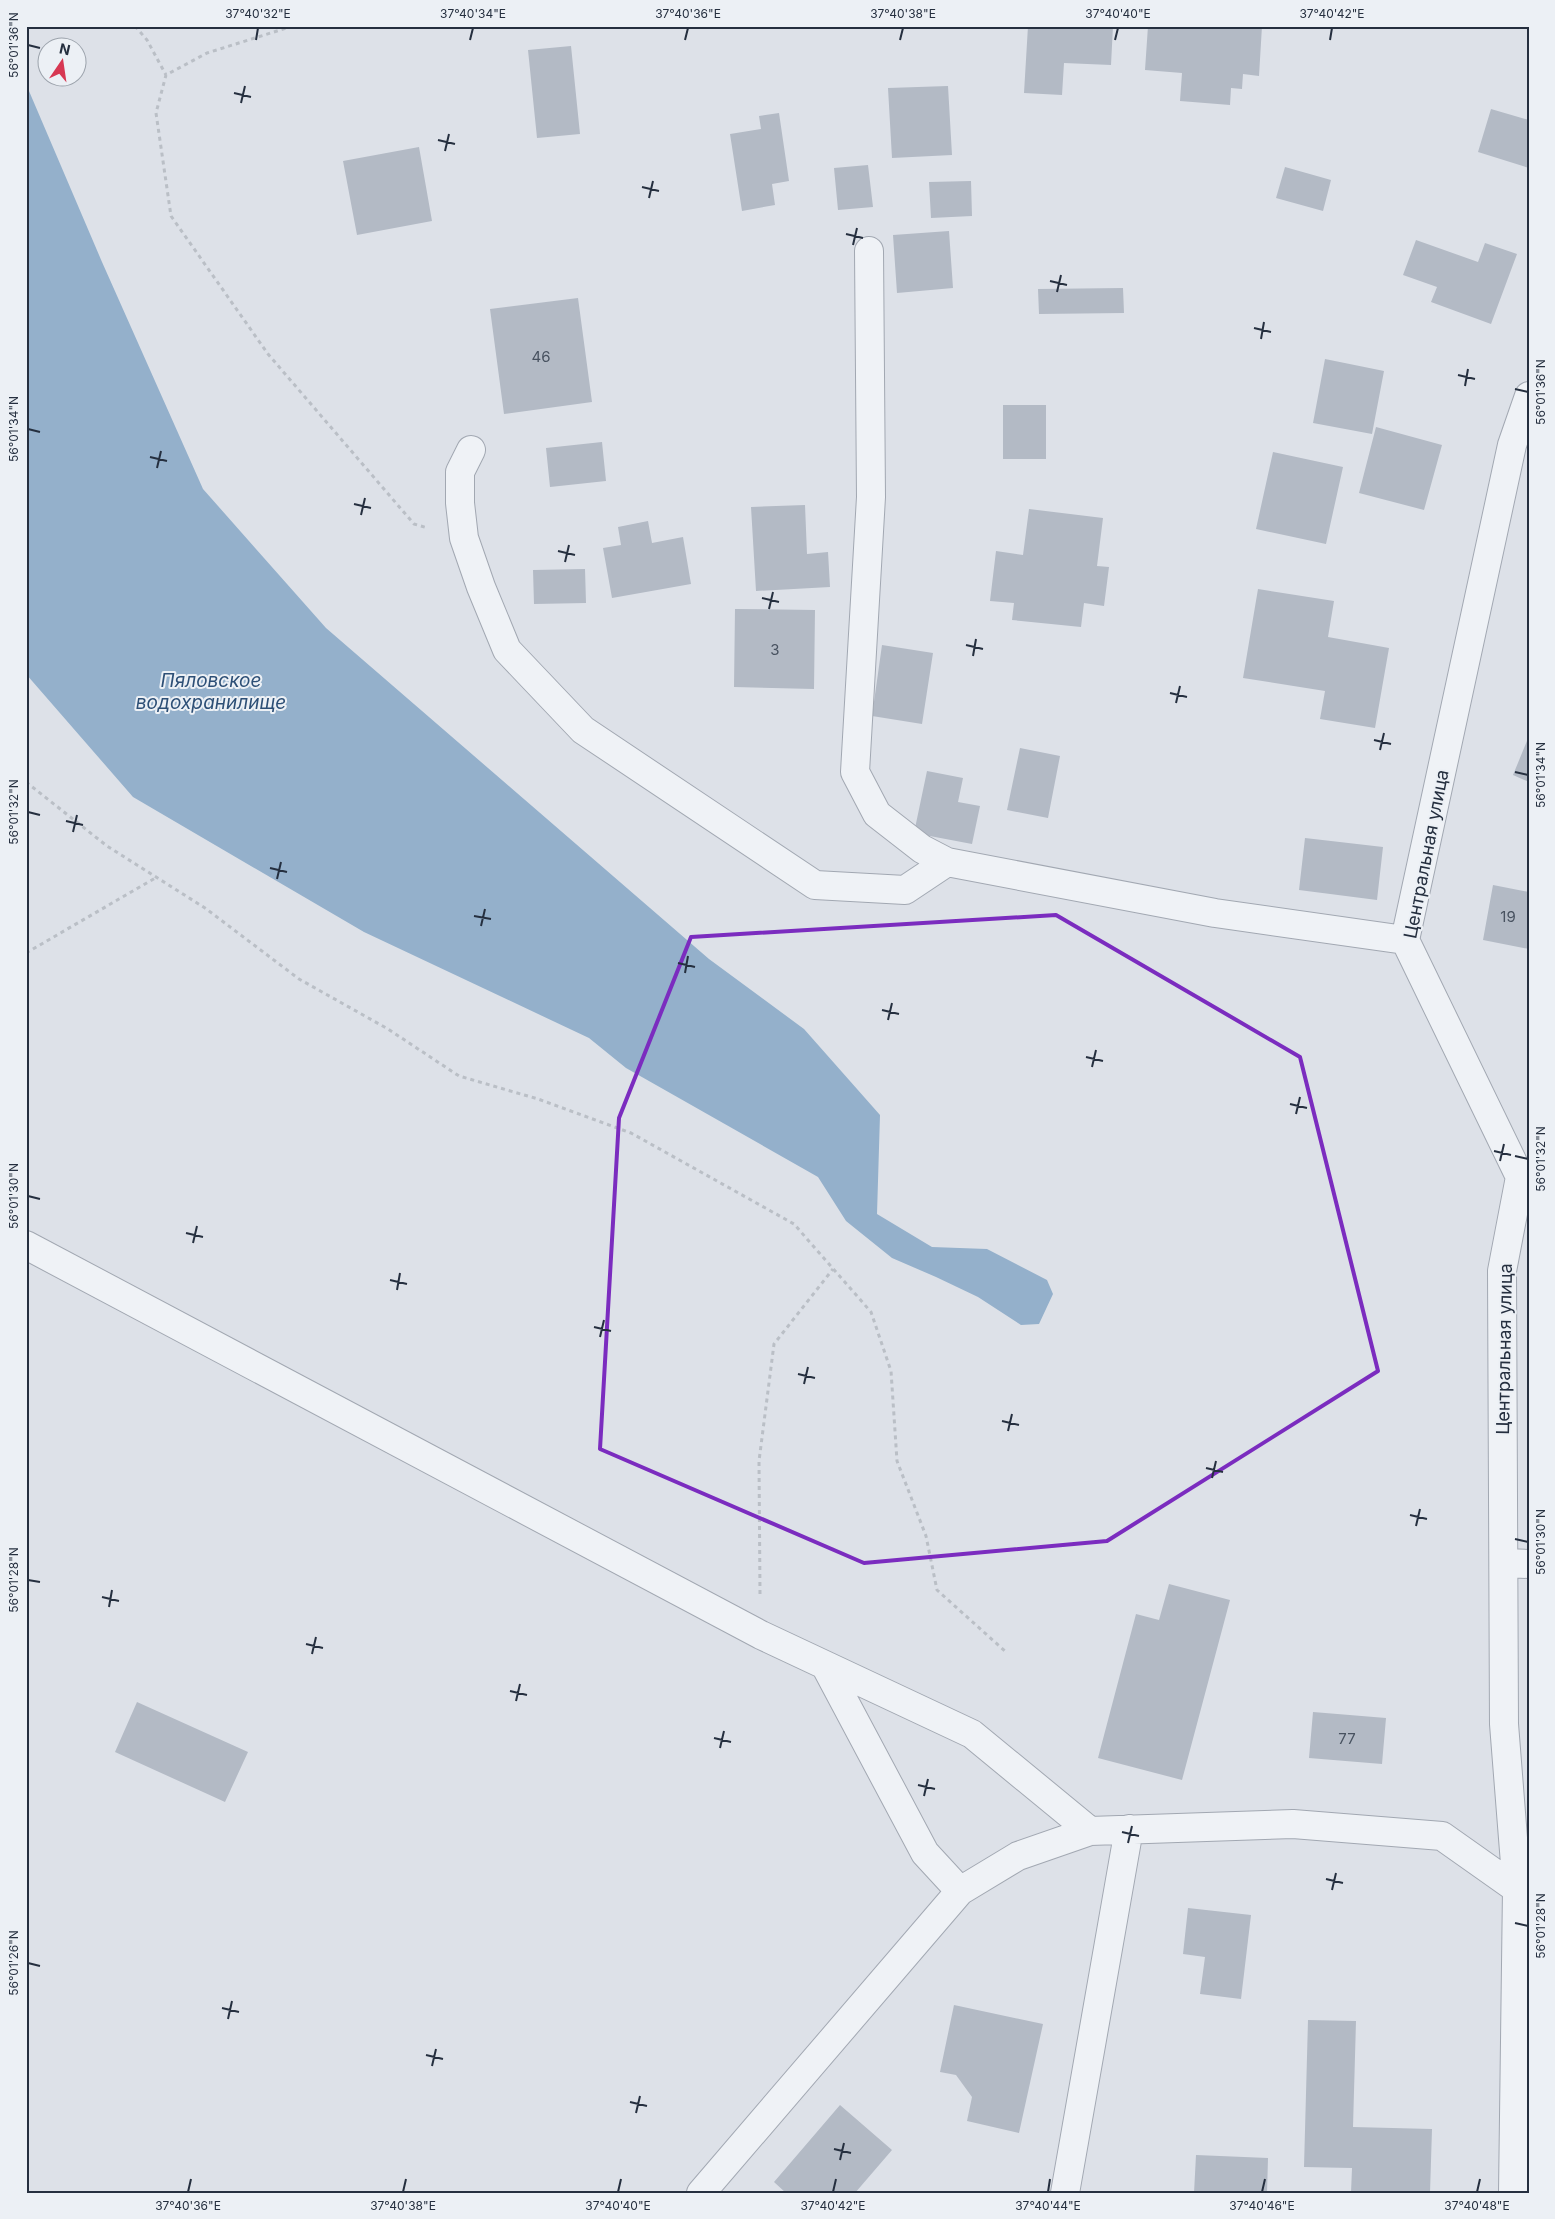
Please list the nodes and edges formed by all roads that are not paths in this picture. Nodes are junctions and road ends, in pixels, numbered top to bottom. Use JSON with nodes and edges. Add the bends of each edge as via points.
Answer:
{"nodes":[{"id":1,"x":869,"y":251,"type":"dead end"},
{"id":2,"x":1529,"y":396,"type":"edge"},
{"id":3,"x":471,"y":450,"type":"dead end"},
{"id":4,"x":948,"y":862,"type":"junction"},
{"id":5,"x":1405,"y":940,"type":"junction"},
{"id":6,"x":1524,"y":1174,"type":"edge"},
{"id":7,"x":26,"y":1245,"type":"edge"},
{"id":8,"x":1516,"y":1563,"type":"edge"},
{"id":9,"x":826,"y":1667,"type":"junction"},
{"id":10,"x":1129,"y":1829,"type":"junction"},
{"id":11,"x":1090,"y":1831,"type":"junction"},
{"id":12,"x":1523,"y":1889,"type":"edge"},
{"id":13,"x":960,"y":1891,"type":"junction"},
{"id":14,"x":701,"y":2193,"type":"edge"},
{"id":15,"x":1065,"y":2193,"type":"edge"},
{"id":16,"x":1513,"y":2193,"type":"edge"}],
"edges":[{"from":1,"to":4,"type":"street","via":[[871,497],[855,772],[877,814],[922,849]]},
{"from":2,"to":5,"type":"street","name":"Центральная улица","via":[[1512,445]]},
{"from":3,"to":4,"type":"street","via":[[460,472],[464,538],[507,650],[582,730],[815,885],[905,890]]},
{"from":4,"to":5,"type":"street","via":[[1215,913]]},
{"from":5,"to":6,"type":"street","name":"Центральная улица"},
{"from":6,"to":8,"type":"street","name":"Центральная улица","via":[[1502,1271]]},
{"from":7,"to":9,"type":"street"},
{"from":8,"to":12,"type":"street","name":"Центральная улица","via":[[1504,1724]]},
{"from":9,"to":11,"type":"street","via":[[972,1734]]},
{"from":9,"to":13,"type":"street","via":[[926,1854]]},
{"from":10,"to":11,"type":"street"},
{"from":10,"to":12,"type":"street","via":[[1293,1824],[1442,1836]]},
{"from":10,"to":15,"type":"street"},
{"from":11,"to":13,"type":"street","via":[[1018,1856]]},
{"from":12,"to":16,"type":"street","name":"Центральная улица"},
{"from":13,"to":14,"type":"street"}]}
